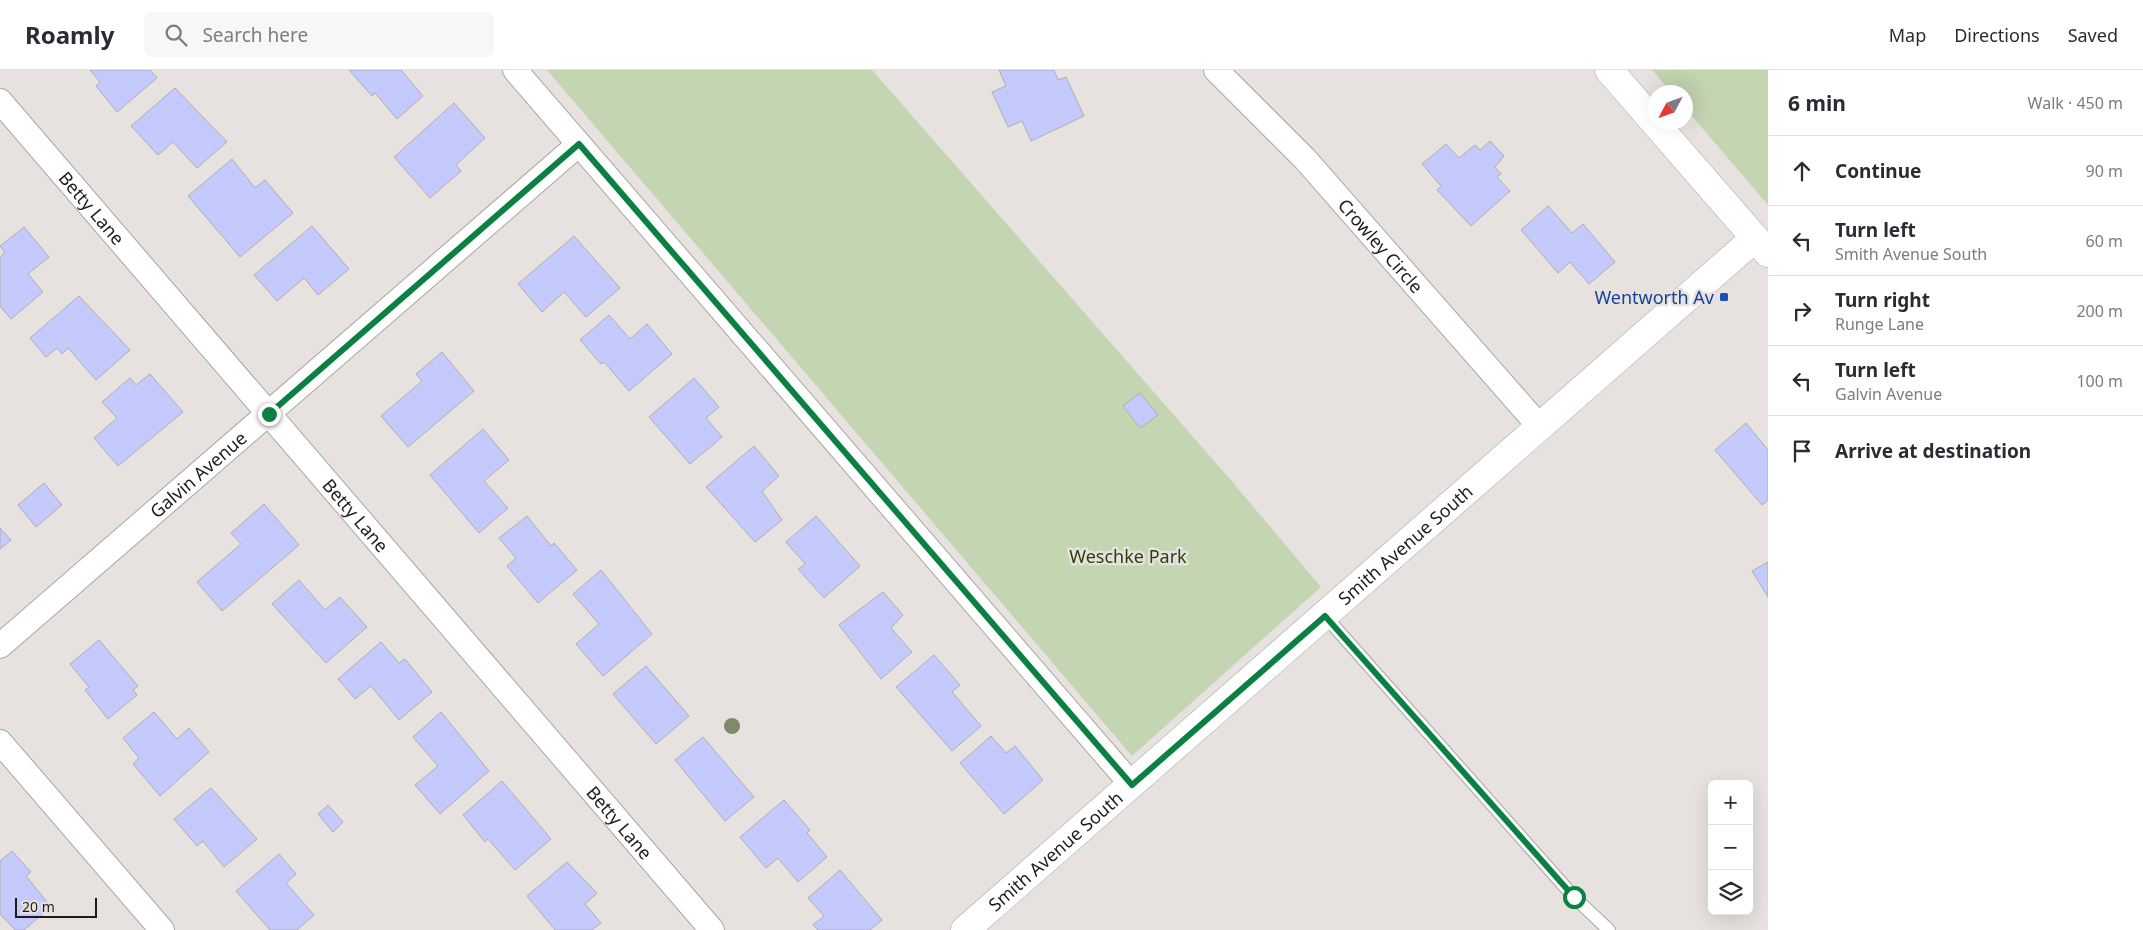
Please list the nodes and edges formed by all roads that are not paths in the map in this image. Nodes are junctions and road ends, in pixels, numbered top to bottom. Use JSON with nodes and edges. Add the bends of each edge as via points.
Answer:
{"nodes":[{"id":1,"x":515,"y":70,"type":"edge"},
{"id":2,"x":1216,"y":70,"type":"edge"},
{"id":3,"x":1609,"y":70,"type":"edge"},
{"id":4,"x":0,"y":101,"type":"edge"},
{"id":5,"x":579,"y":144,"type":"junction"},
{"id":6,"x":1762,"y":246,"type":"edge"},
{"id":7,"x":269,"y":414,"type":"junction"},
{"id":8,"x":1540,"y":427,"type":"junction"},
{"id":9,"x":1325,"y":616,"type":"junction"},
{"id":10,"x":0,"y":646,"type":"edge"},
{"id":11,"x":0,"y":742,"type":"edge"},
{"id":12,"x":1132,"y":785,"type":"junction"},
{"id":13,"x":162,"y":930,"type":"edge"},
{"id":14,"x":712,"y":930,"type":"edge"},
{"id":15,"x":965,"y":930,"type":"edge"},
{"id":16,"x":1609,"y":930,"type":"edge"}],
"edges":[{"from":1,"to":5,"type":"street"},
{"from":2,"to":8,"type":"street","name":"Crowley Circle","via":[[1305,159]]},
{"from":3,"to":6,"type":"street"},
{"from":4,"to":7,"type":"street","name":"Betty Lane"},
{"from":5,"to":7,"type":"street","name":"Galvin Avenue"},
{"from":5,"to":12,"type":"street"},
{"from":6,"to":8,"type":"street","name":"Smith Avenue South"},
{"from":7,"to":10,"type":"street","name":"Galvin Avenue"},
{"from":7,"to":14,"type":"street","name":"Betty Lane"},
{"from":8,"to":9,"type":"street","name":"Smith Avenue South"},
{"from":9,"to":12,"type":"street","name":"Smith Avenue South"},
{"from":9,"to":16,"type":"lane","via":[[1574,897]]},
{"from":11,"to":13,"type":"street"},
{"from":12,"to":15,"type":"street","name":"Smith Avenue South"}]}
